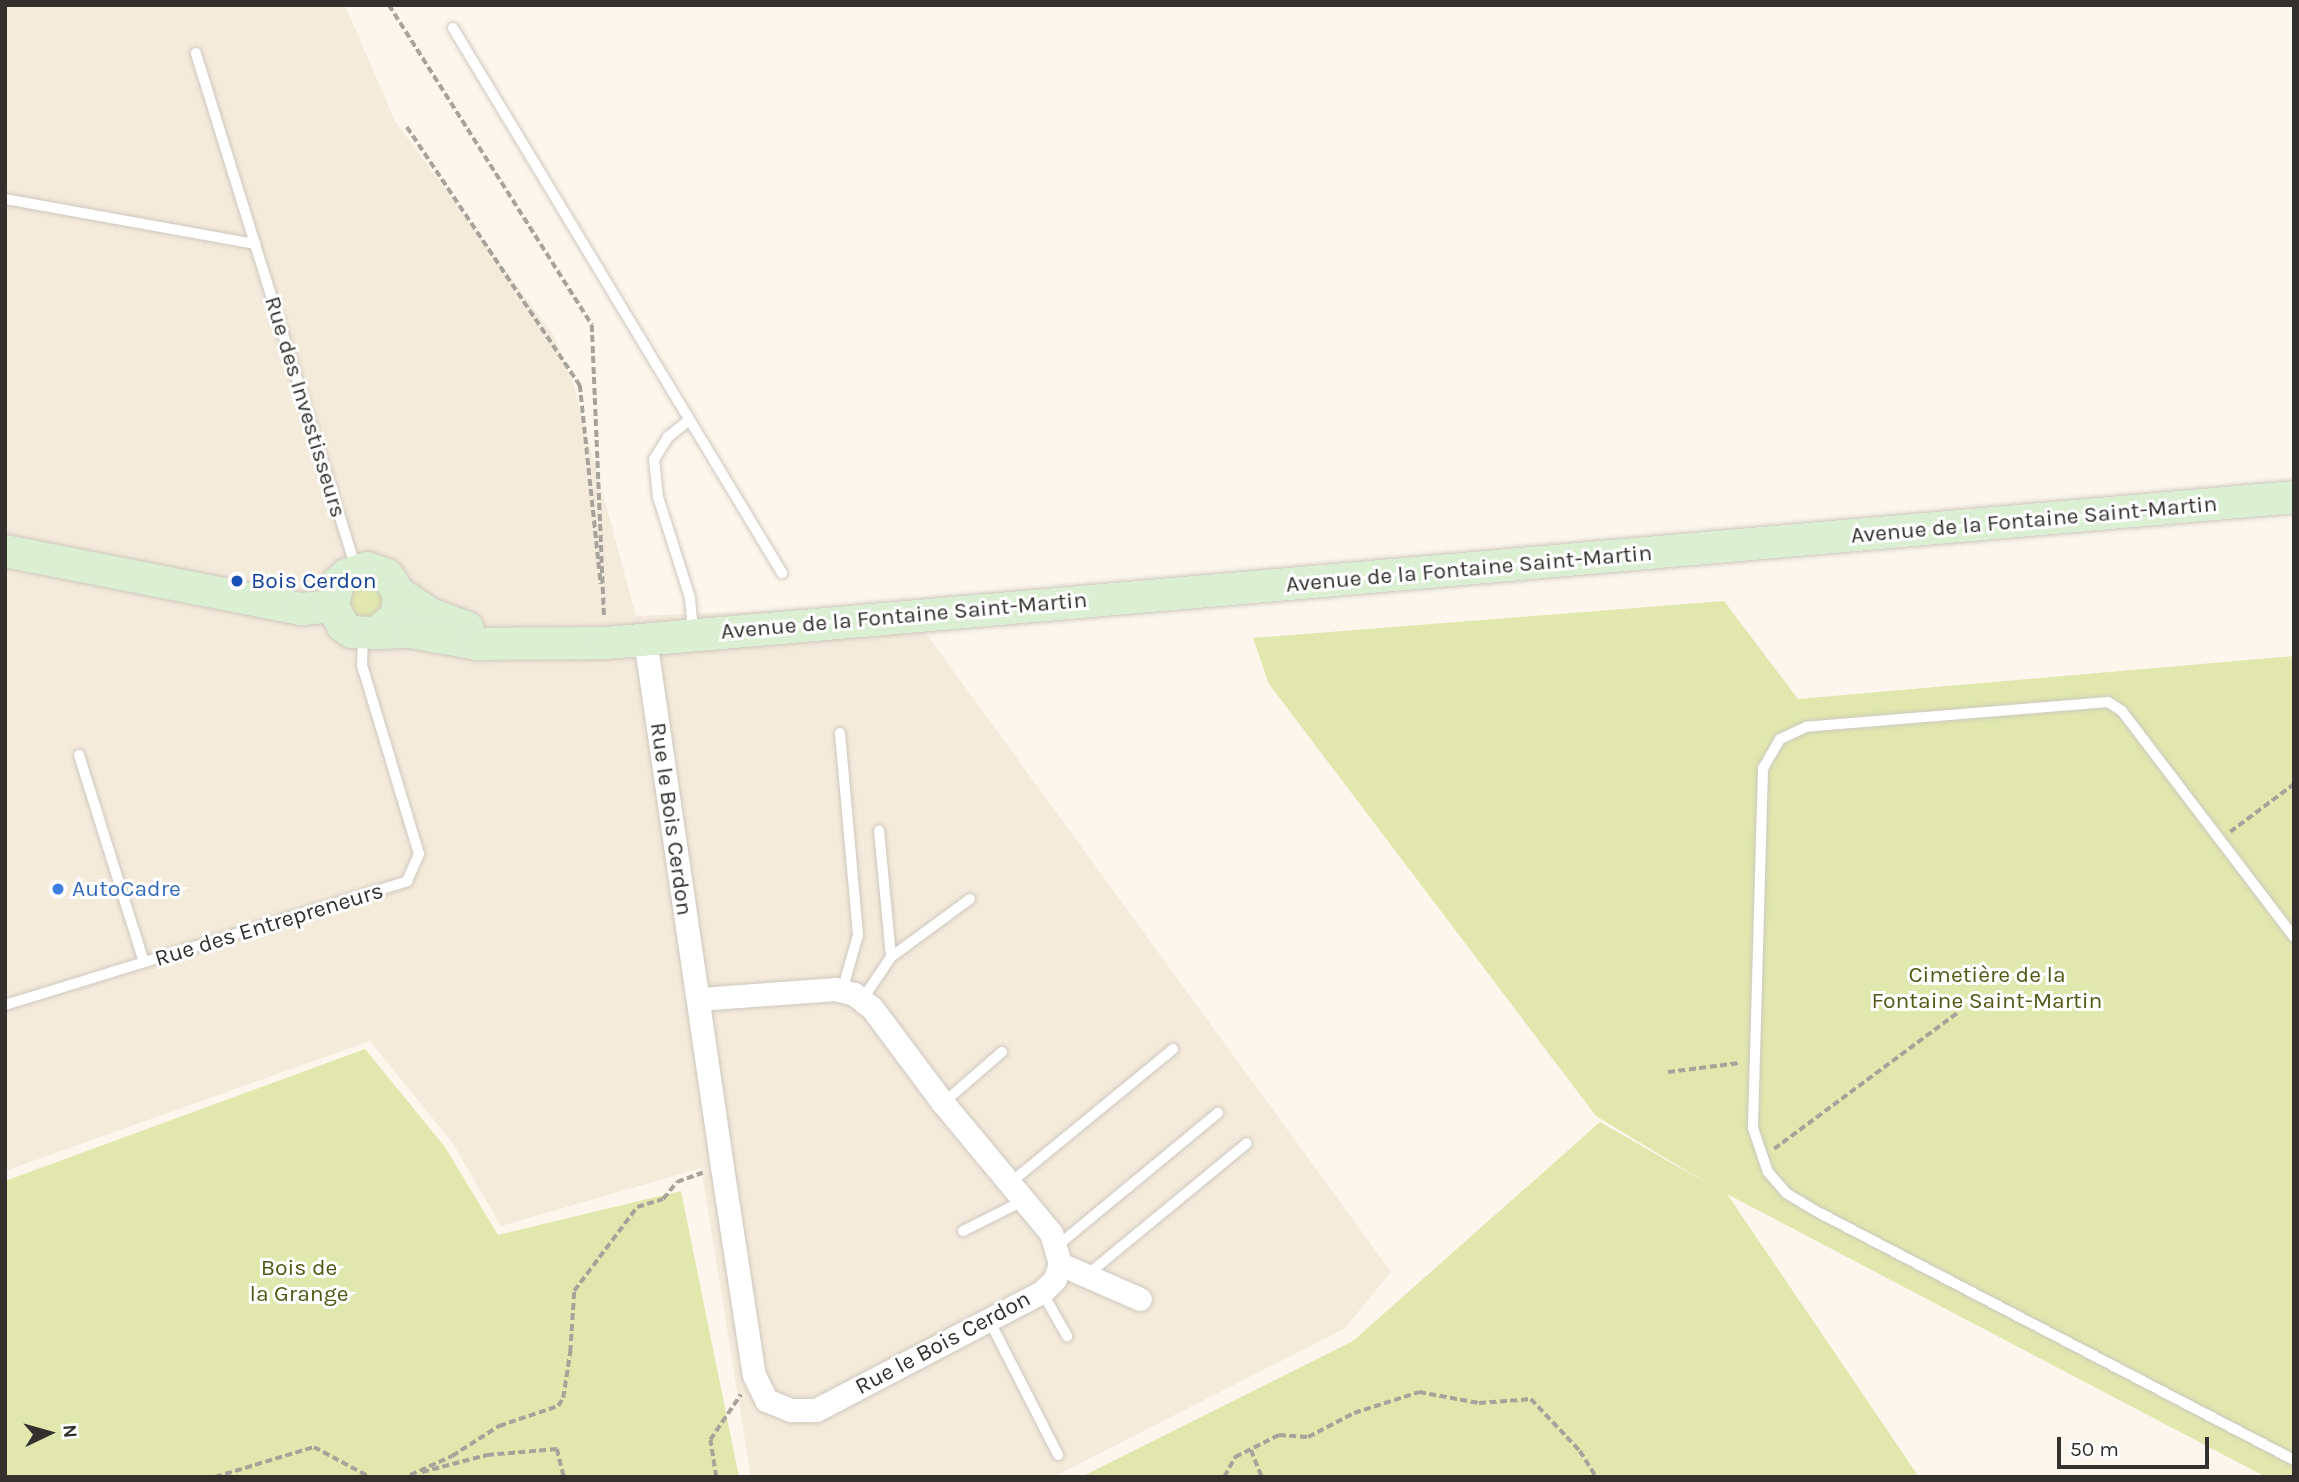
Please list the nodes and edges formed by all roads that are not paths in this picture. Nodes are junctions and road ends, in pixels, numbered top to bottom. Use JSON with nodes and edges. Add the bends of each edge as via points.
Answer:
{"nodes":[{"id":1,"x":453,"y":28,"type":"dead end"},
{"id":2,"x":196,"y":53,"type":"dead end"},
{"id":3,"x":5,"y":200,"type":"edge"},
{"id":4,"x":255,"y":244,"type":"junction"},
{"id":5,"x":689,"y":420,"type":"junction"},
{"id":6,"x":2294,"y":497,"type":"edge"},
{"id":7,"x":5,"y":551,"type":"edge"},
{"id":8,"x":356,"y":570,"type":"junction"},
{"id":9,"x":782,"y":573,"type":"dead end"},
{"id":10,"x":398,"y":593,"type":"junction"},
{"id":11,"x":333,"y":606,"type":"junction"},
{"id":12,"x":370,"y":634,"type":"junction"},
{"id":13,"x":694,"y":634,"type":"junction"},
{"id":14,"x":645,"y":639,"type":"junction"},
{"id":15,"x":509,"y":642,"type":"junction"},
{"id":16,"x":840,"y":733,"type":"dead end"},
{"id":17,"x":79,"y":755,"type":"dead end"},
{"id":18,"x":879,"y":831,"type":"dead end"},
{"id":19,"x":970,"y":899,"type":"dead end"},
{"id":20,"x":2294,"y":937,"type":"edge"},
{"id":21,"x":891,"y":957,"type":"junction"},
{"id":22,"x":144,"y":962,"type":"junction"},
{"id":23,"x":852,"y":995,"type":"junction"},
{"id":24,"x":698,"y":999,"type":"junction"},
{"id":25,"x":5,"y":1005,"type":"edge"},
{"id":26,"x":1173,"y":1049,"type":"dead end"},
{"id":27,"x":1002,"y":1052,"type":"dead end"},
{"id":28,"x":943,"y":1103,"type":"junction"},
{"id":29,"x":1218,"y":1113,"type":"dead end"},
{"id":30,"x":1247,"y":1143,"type":"dead end"},
{"id":31,"x":1017,"y":1192,"type":"junction"},
{"id":32,"x":963,"y":1231,"type":"dead end"},
{"id":33,"x":1059,"y":1255,"type":"junction"},
{"id":34,"x":1086,"y":1276,"type":"junction"},
{"id":35,"x":1042,"y":1292,"type":"junction"},
{"id":36,"x":1140,"y":1299,"type":"dead end"},
{"id":37,"x":988,"y":1318,"type":"junction"},
{"id":38,"x":1067,"y":1336,"type":"dead end"},
{"id":39,"x":1058,"y":1455,"type":"dead end"},
{"id":40,"x":2294,"y":1460,"type":"edge"}],
"edges":[{"from":1,"to":5,"type":"lane"},
{"from":2,"to":4,"type":"lane","name":"Rue des Investisseurs"},
{"from":3,"to":4,"type":"lane"},
{"from":4,"to":8,"type":"lane","name":"Rue des Investisseurs"},
{"from":5,"to":9,"type":"lane"},
{"from":5,"to":13,"type":"lane","via":[[668,437],[654,459],[658,497],[690,598]]},
{"from":6,"to":13,"type":"main road","name":"Avenue de la Fontaine Saint-Martin"},
{"from":7,"to":11,"type":"main road","via":[[273,604]]},
{"from":8,"to":10,"type":"main road","via":[[367,568],[387,575]]},
{"from":8,"to":11,"type":"main road","via":[[338,583]]},
{"from":10,"to":12,"type":"main road","via":[[397,615]]},
{"from":10,"to":15,"type":"main road","via":[[430,614]]},
{"from":11,"to":12,"type":"main road","via":[[343,626]]},
{"from":12,"to":15,"type":"main road","name":"Avenue de la Fontaine Saint-Martin","via":[[411,632],[478,644]]},
{"from":12,"to":22,"type":"lane","name":"Rue des Entrepreneurs","via":[[362,665],[419,854],[413,872],[398,887]]},
{"from":13,"to":14,"type":"main road","name":"Avenue de la Fontaine Saint-Martin"},
{"from":14,"to":15,"type":"main road","name":"Avenue de la Fontaine Saint-Martin"},
{"from":14,"to":24,"type":"street","name":"Rue le Bois Cerdon"},
{"from":16,"to":23,"type":"lane","via":[[858,935]]},
{"from":17,"to":22,"type":"lane"},
{"from":18,"to":21,"type":"lane"},
{"from":19,"to":21,"type":"lane"},
{"from":20,"to":40,"type":"lane","via":[[2122,711],[2108,702],[1816,726],[1788,733],[1773,747],[1760,783],[1753,1128],[1759,1155],[1786,1193]]},
{"from":21,"to":23,"type":"lane"},
{"from":22,"to":25,"type":"lane","name":"Rue des Entrepreneurs"},
{"from":23,"to":24,"type":"street"},
{"from":23,"to":28,"type":"street"},
{"from":24,"to":37,"type":"street","name":"Rue le Bois Cerdon","via":[[754,1375],[766,1400],[791,1410],[816,1410]]},
{"from":26,"to":31,"type":"lane"},
{"from":27,"to":28,"type":"lane"},
{"from":28,"to":31,"type":"street"},
{"from":29,"to":33,"type":"lane"},
{"from":30,"to":34,"type":"lane"},
{"from":31,"to":32,"type":"lane"},
{"from":31,"to":33,"type":"street"},
{"from":33,"to":34,"type":"street"},
{"from":33,"to":35,"type":"street","name":"Rue le Bois Cerdon","via":[[1055,1279]]},
{"from":34,"to":36,"type":"street"},
{"from":35,"to":37,"type":"street","name":"Rue le Bois Cerdon"},
{"from":35,"to":38,"type":"lane"},
{"from":37,"to":39,"type":"lane"}]}
